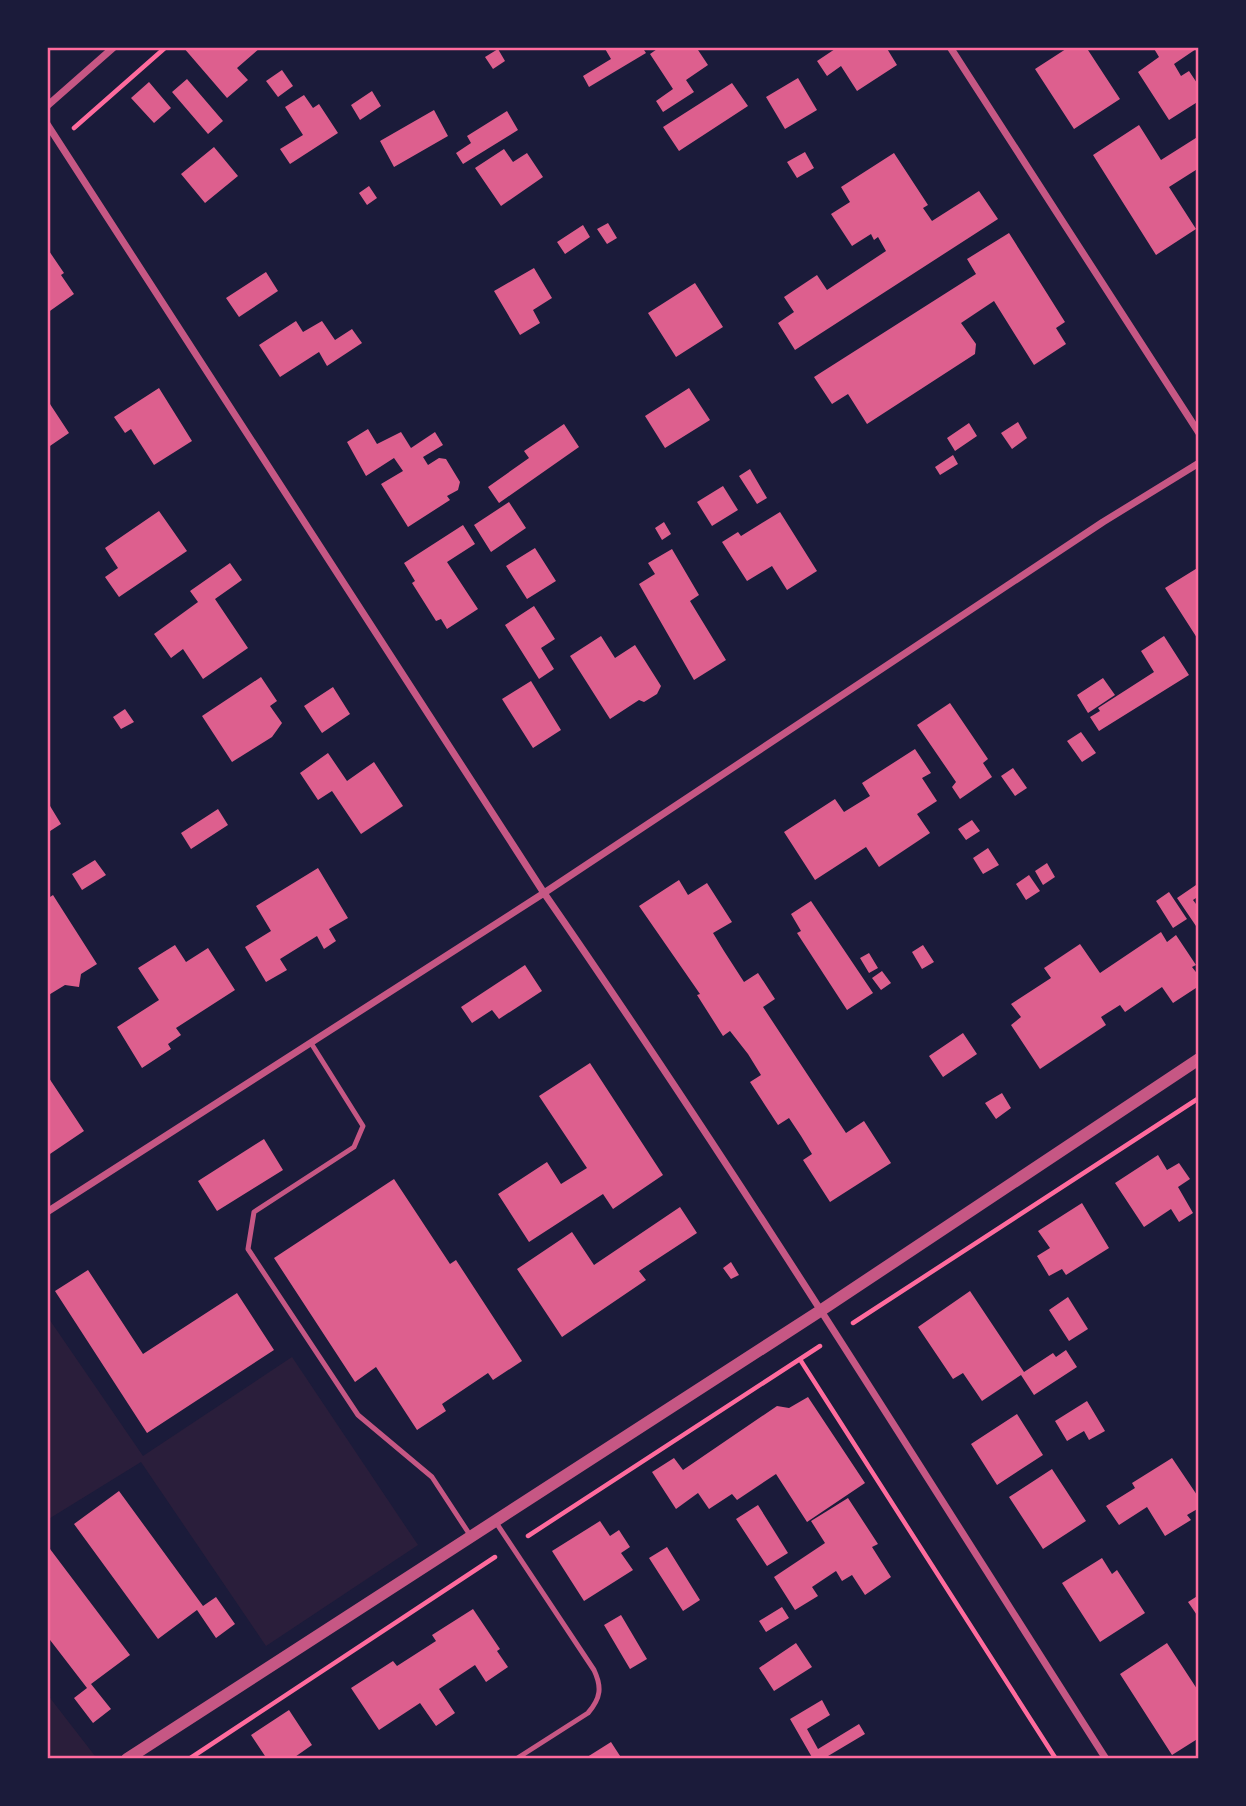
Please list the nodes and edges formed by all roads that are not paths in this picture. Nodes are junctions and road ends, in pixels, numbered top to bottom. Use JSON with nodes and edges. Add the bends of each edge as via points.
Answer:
{"nodes":[{"id":1,"x":114,"y":47,"type":"edge"},
{"id":2,"x":950,"y":47,"type":"edge"},
{"id":3,"x":47,"y":106,"type":"edge"},
{"id":4,"x":47,"y":124,"type":"edge"},
{"id":5,"x":1199,"y":433,"type":"edge"},
{"id":6,"x":1199,"y":463,"type":"edge"},
{"id":7,"x":544,"y":893,"type":"junction"},
{"id":8,"x":312,"y":1043,"type":"junction"},
{"id":9,"x":1199,"y":1059,"type":"edge"},
{"id":10,"x":47,"y":1212,"type":"edge"},
{"id":11,"x":820,"y":1311,"type":"junction"},
{"id":12,"x":494,"y":1520,"type":"junction"},
{"id":13,"x":470,"y":1535,"type":"junction"},
{"id":14,"x":127,"y":1759,"type":"edge"},
{"id":15,"x":516,"y":1759,"type":"edge"},
{"id":16,"x":1106,"y":1759,"type":"edge"}],
"edges":[{"from":1,"to":3,"type":"street"},
{"from":2,"to":5,"type":"street"},
{"from":4,"to":7,"type":"street"},
{"from":6,"to":7,"type":"street"},
{"from":7,"to":8,"type":"street"},
{"from":7,"to":11,"type":"street"},
{"from":8,"to":10,"type":"street"},
{"from":8,"to":13,"type":"lane","via":[[363,1126],[355,1147],[254,1212],[248,1249],[358,1415],[432,1477]]},
{"from":9,"to":11,"type":"street"},
{"from":11,"to":12,"type":"street"},
{"from":11,"to":16,"type":"street"},
{"from":12,"to":13,"type":"street"},
{"from":12,"to":15,"type":"lane","via":[[594,1670],[600,1692],[588,1713]]},
{"from":13,"to":14,"type":"street"}]}
